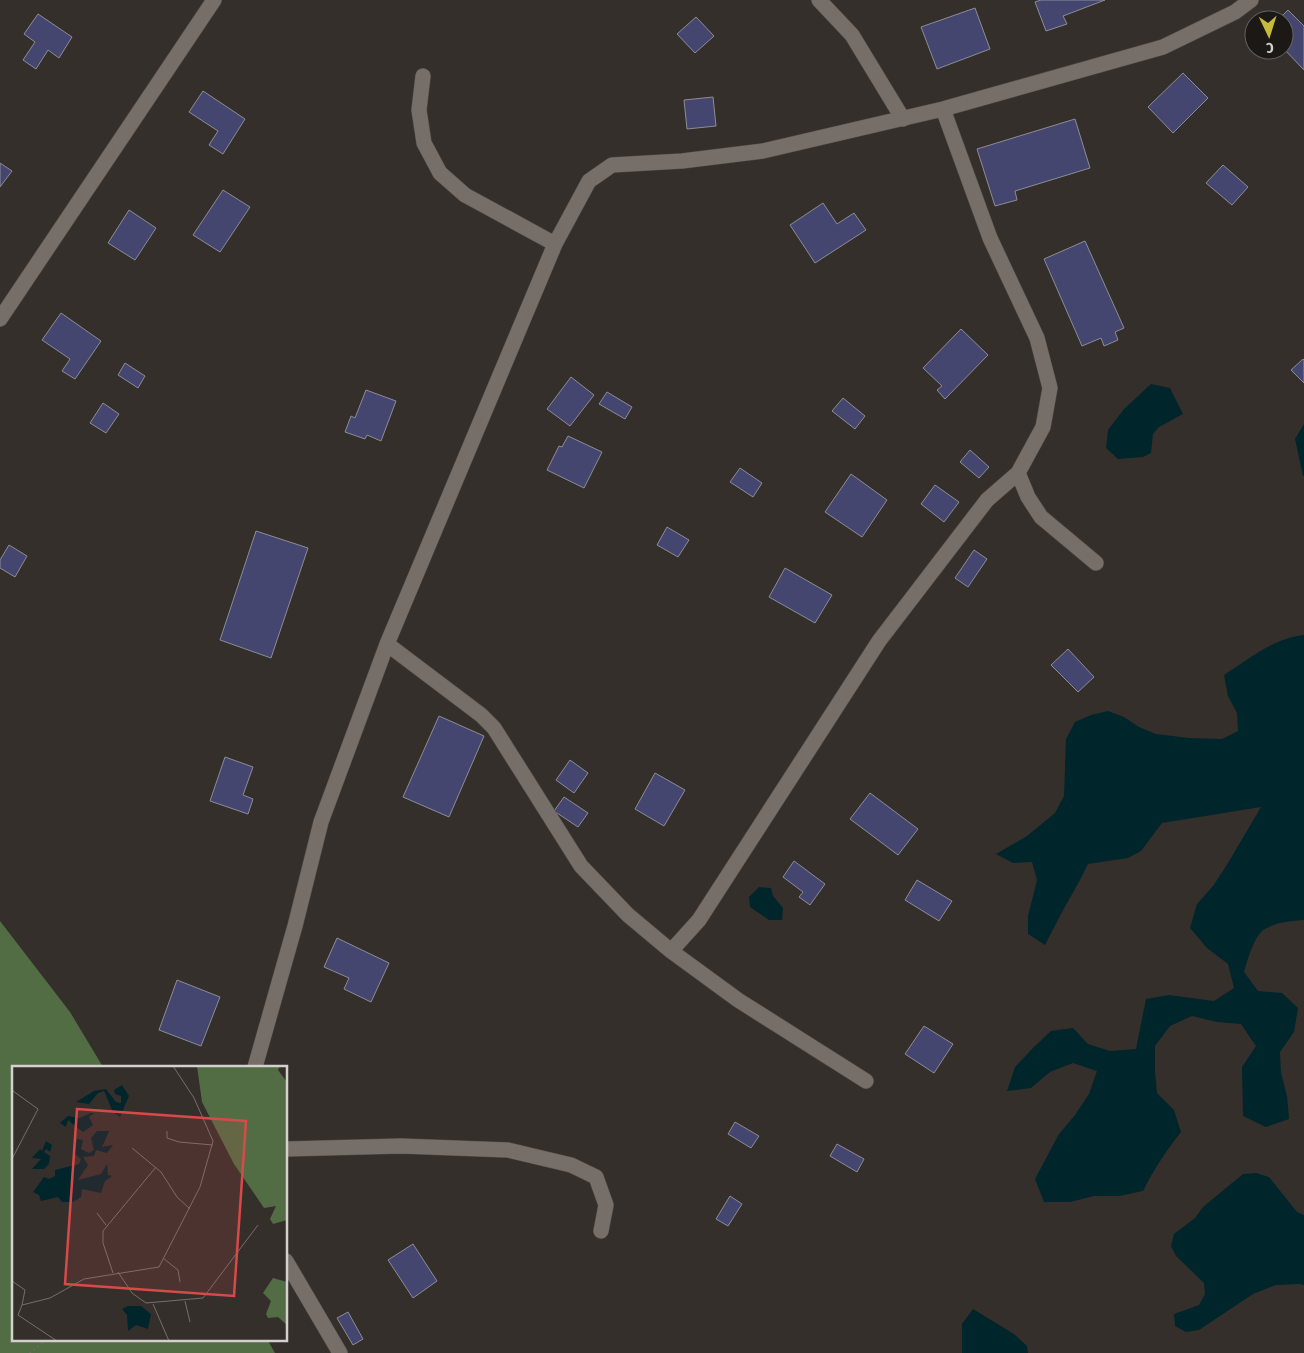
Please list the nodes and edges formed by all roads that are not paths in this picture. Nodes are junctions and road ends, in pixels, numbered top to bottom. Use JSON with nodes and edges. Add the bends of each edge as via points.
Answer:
{"nodes":[{"id":1,"x":214,"y":0,"type":"edge"},
{"id":2,"x":820,"y":0,"type":"edge"},
{"id":3,"x":1251,"y":0,"type":"edge"},
{"id":4,"x":423,"y":76,"type":"dead end"},
{"id":5,"x":944,"y":110,"type":"junction"},
{"id":6,"x":904,"y":119,"type":"junction"},
{"id":7,"x":555,"y":244,"type":"junction"},
{"id":8,"x":0,"y":319,"type":"edge"},
{"id":9,"x":1018,"y":473,"type":"junction"},
{"id":10,"x":1096,"y":563,"type":"dead end"},
{"id":11,"x":387,"y":644,"type":"junction"},
{"id":12,"x":670,"y":951,"type":"junction"},
{"id":13,"x":255,"y":1066,"type":"edge"},
{"id":14,"x":866,"y":1081,"type":"dead end"},
{"id":15,"x":288,"y":1149,"type":"edge"},
{"id":16,"x":601,"y":1231,"type":"dead end"},
{"id":17,"x":288,"y":1264,"type":"edge"},
{"id":18,"x":340,"y":1353,"type":"edge"}],
"edges":[{"from":1,"to":8,"type":"street"},
{"from":2,"to":6,"type":"street","via":[[852,35]]},
{"from":3,"to":5,"type":"street","via":[[1235,12],[1163,47]]},
{"from":4,"to":7,"type":"street","via":[[419,110],[424,142],[440,173],[465,195]]},
{"from":5,"to":6,"type":"street"},
{"from":5,"to":9,"type":"street","via":[[990,238],[1037,338],[1050,388],[1043,427]]},
{"from":6,"to":7,"type":"street","via":[[763,151],[612,165],[589,182]]},
{"from":7,"to":11,"type":"street"},
{"from":9,"to":10,"type":"street","via":[[1041,517]]},
{"from":9,"to":12,"type":"street","via":[[987,500],[879,641],[699,920]]},
{"from":11,"to":12,"type":"street","via":[[494,728],[581,866],[628,915]]},
{"from":11,"to":13,"type":"street","via":[[321,822]]},
{"from":12,"to":14,"type":"street","via":[[738,1000]]},
{"from":15,"to":16,"type":"street","via":[[401,1146],[508,1150],[571,1165],[596,1177],[606,1205]]},
{"from":17,"to":18,"type":"street"}]}
